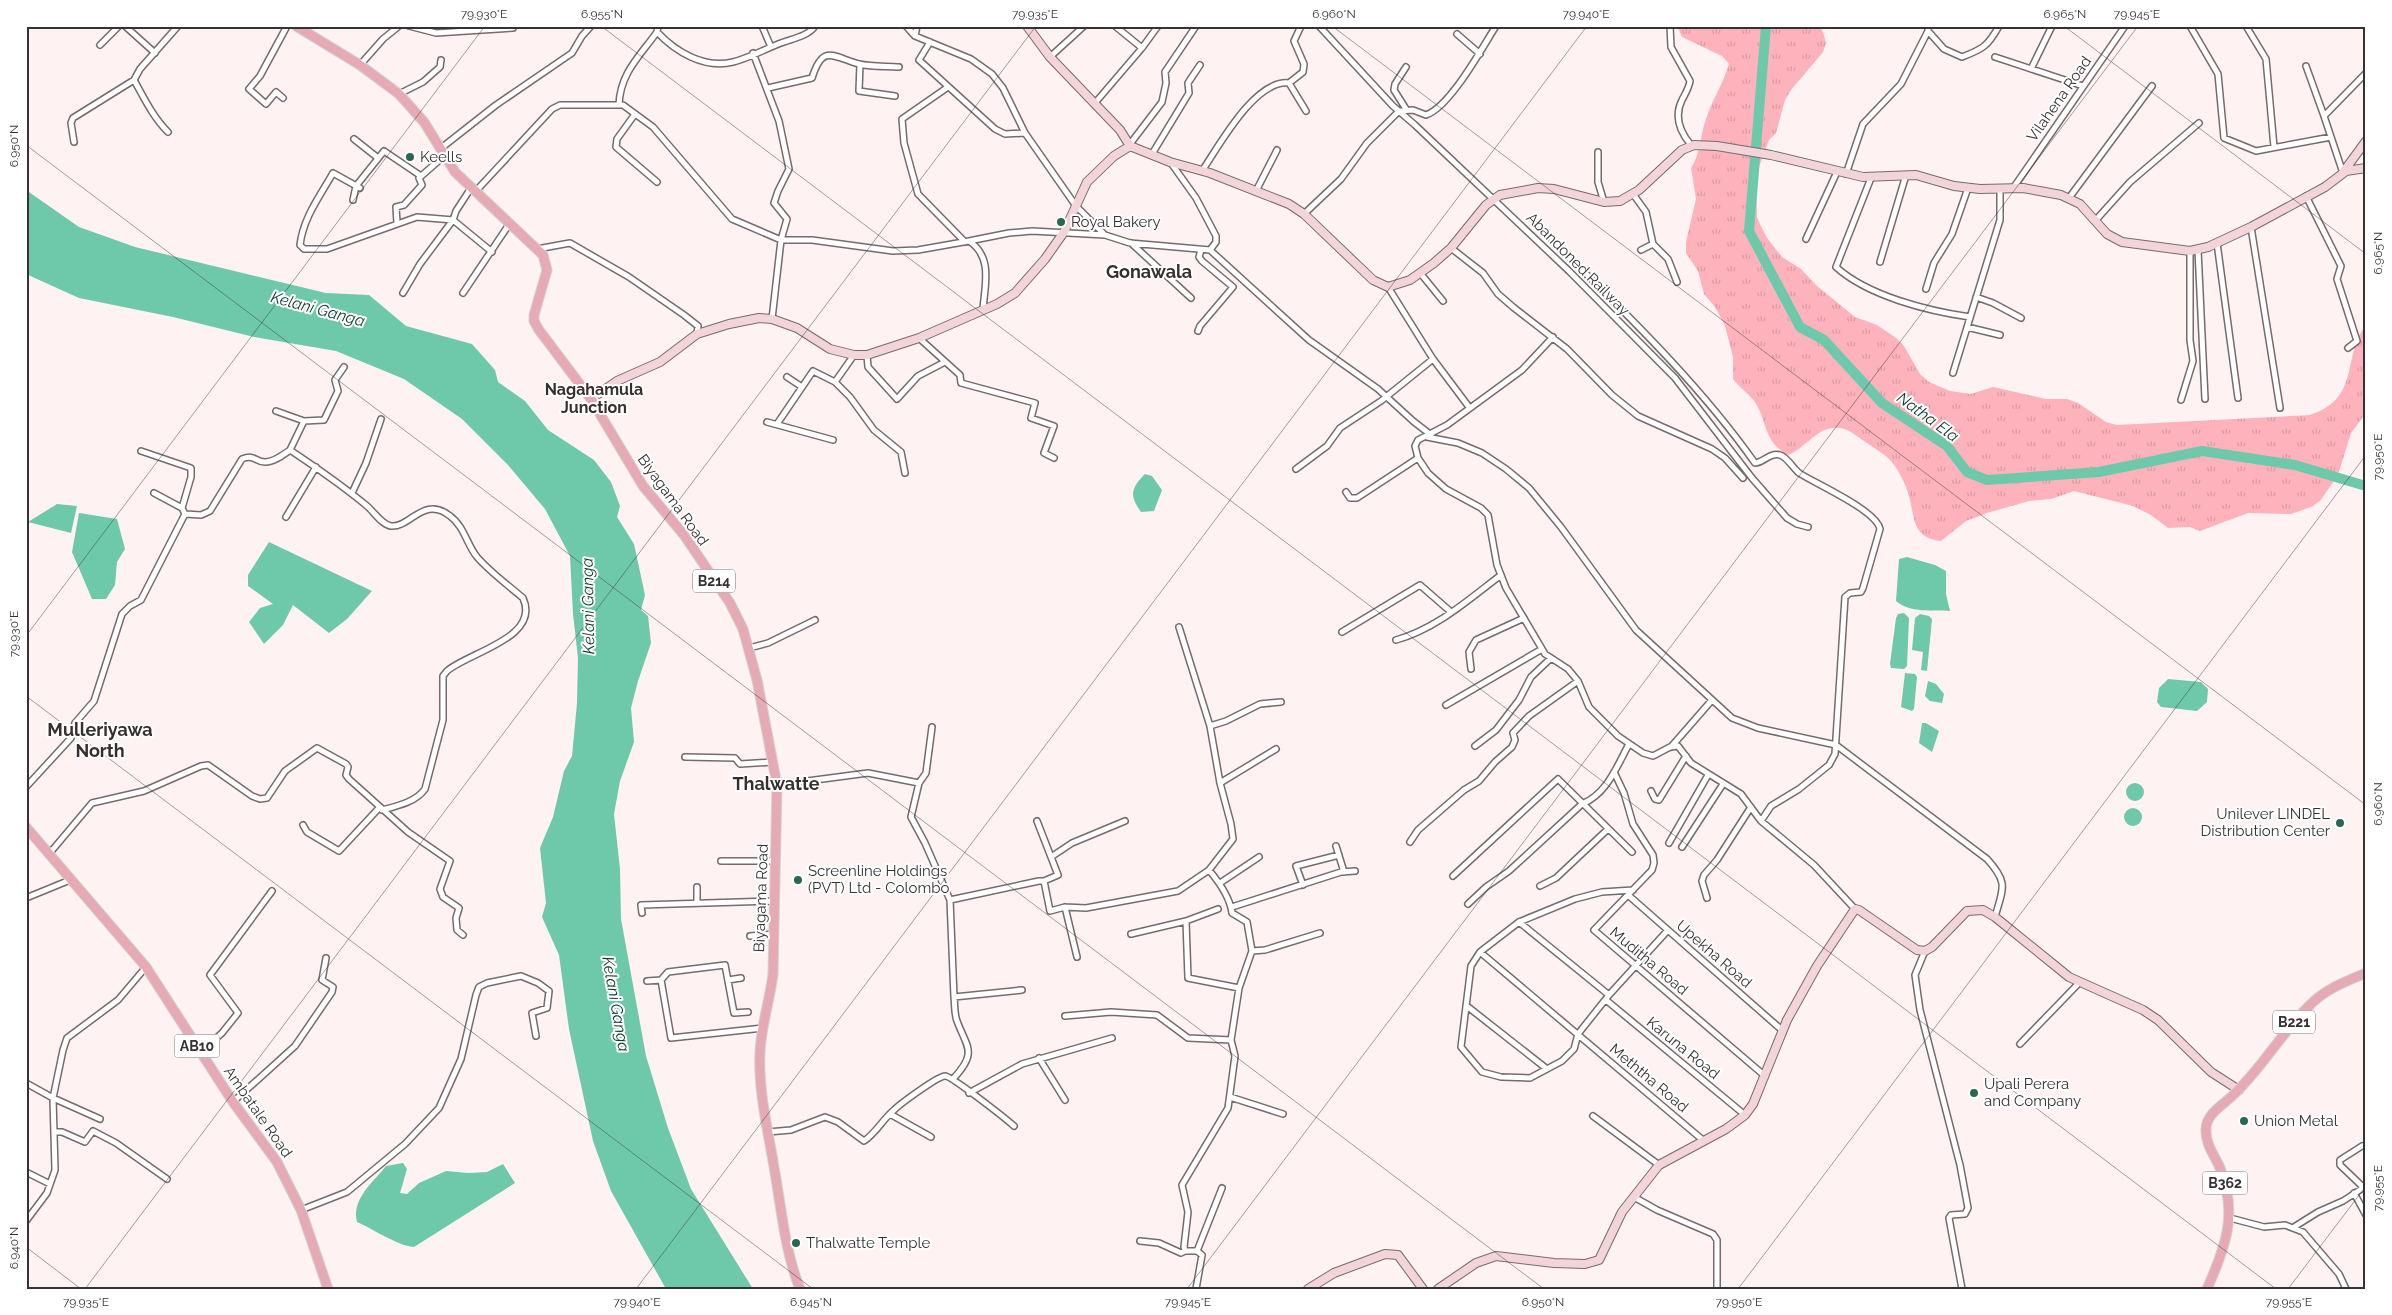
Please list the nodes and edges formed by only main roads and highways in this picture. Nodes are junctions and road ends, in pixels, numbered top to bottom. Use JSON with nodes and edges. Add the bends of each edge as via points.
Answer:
{"nodes":[{"id":1,"x":296,"y":26,"type":"edge"},
{"id":2,"x":26,"y":827,"type":"edge"},
{"id":3,"x":2366,"y":973,"type":"edge"},
{"id":4,"x":2239,"y":1090,"type":"joint"},
{"id":5,"x":328,"y":1289,"type":"edge"},
{"id":6,"x":800,"y":1289,"type":"edge"},
{"id":7,"x":2207,"y":1289,"type":"edge"}],
"edges":[{"from":1,"to":6,"type":"main road","name":"Biyagama Road","number":"B214","via":[[360,65],[399,94],[424,122],[455,172],[543,255],[546,270],[534,322],[591,399],[634,472],[684,535],[730,603],[743,629],[777,785],[771,998],[762,1028],[760,1070],[783,1230],[789,1262]]},
{"from":2,"to":5,"type":"main road","name":"Ambatale Road","number":"AB10","via":[[146,967],[233,1102],[277,1162],[301,1210]]},
{"from":3,"to":4,"type":"main road","number":"B221","via":[[2334,987],[2313,1002]]},
{"from":4,"to":7,"type":"main road","number":"B362","via":[[2209,1118],[2206,1129],[2227,1190],[2230,1218],[2223,1250]]}]}
